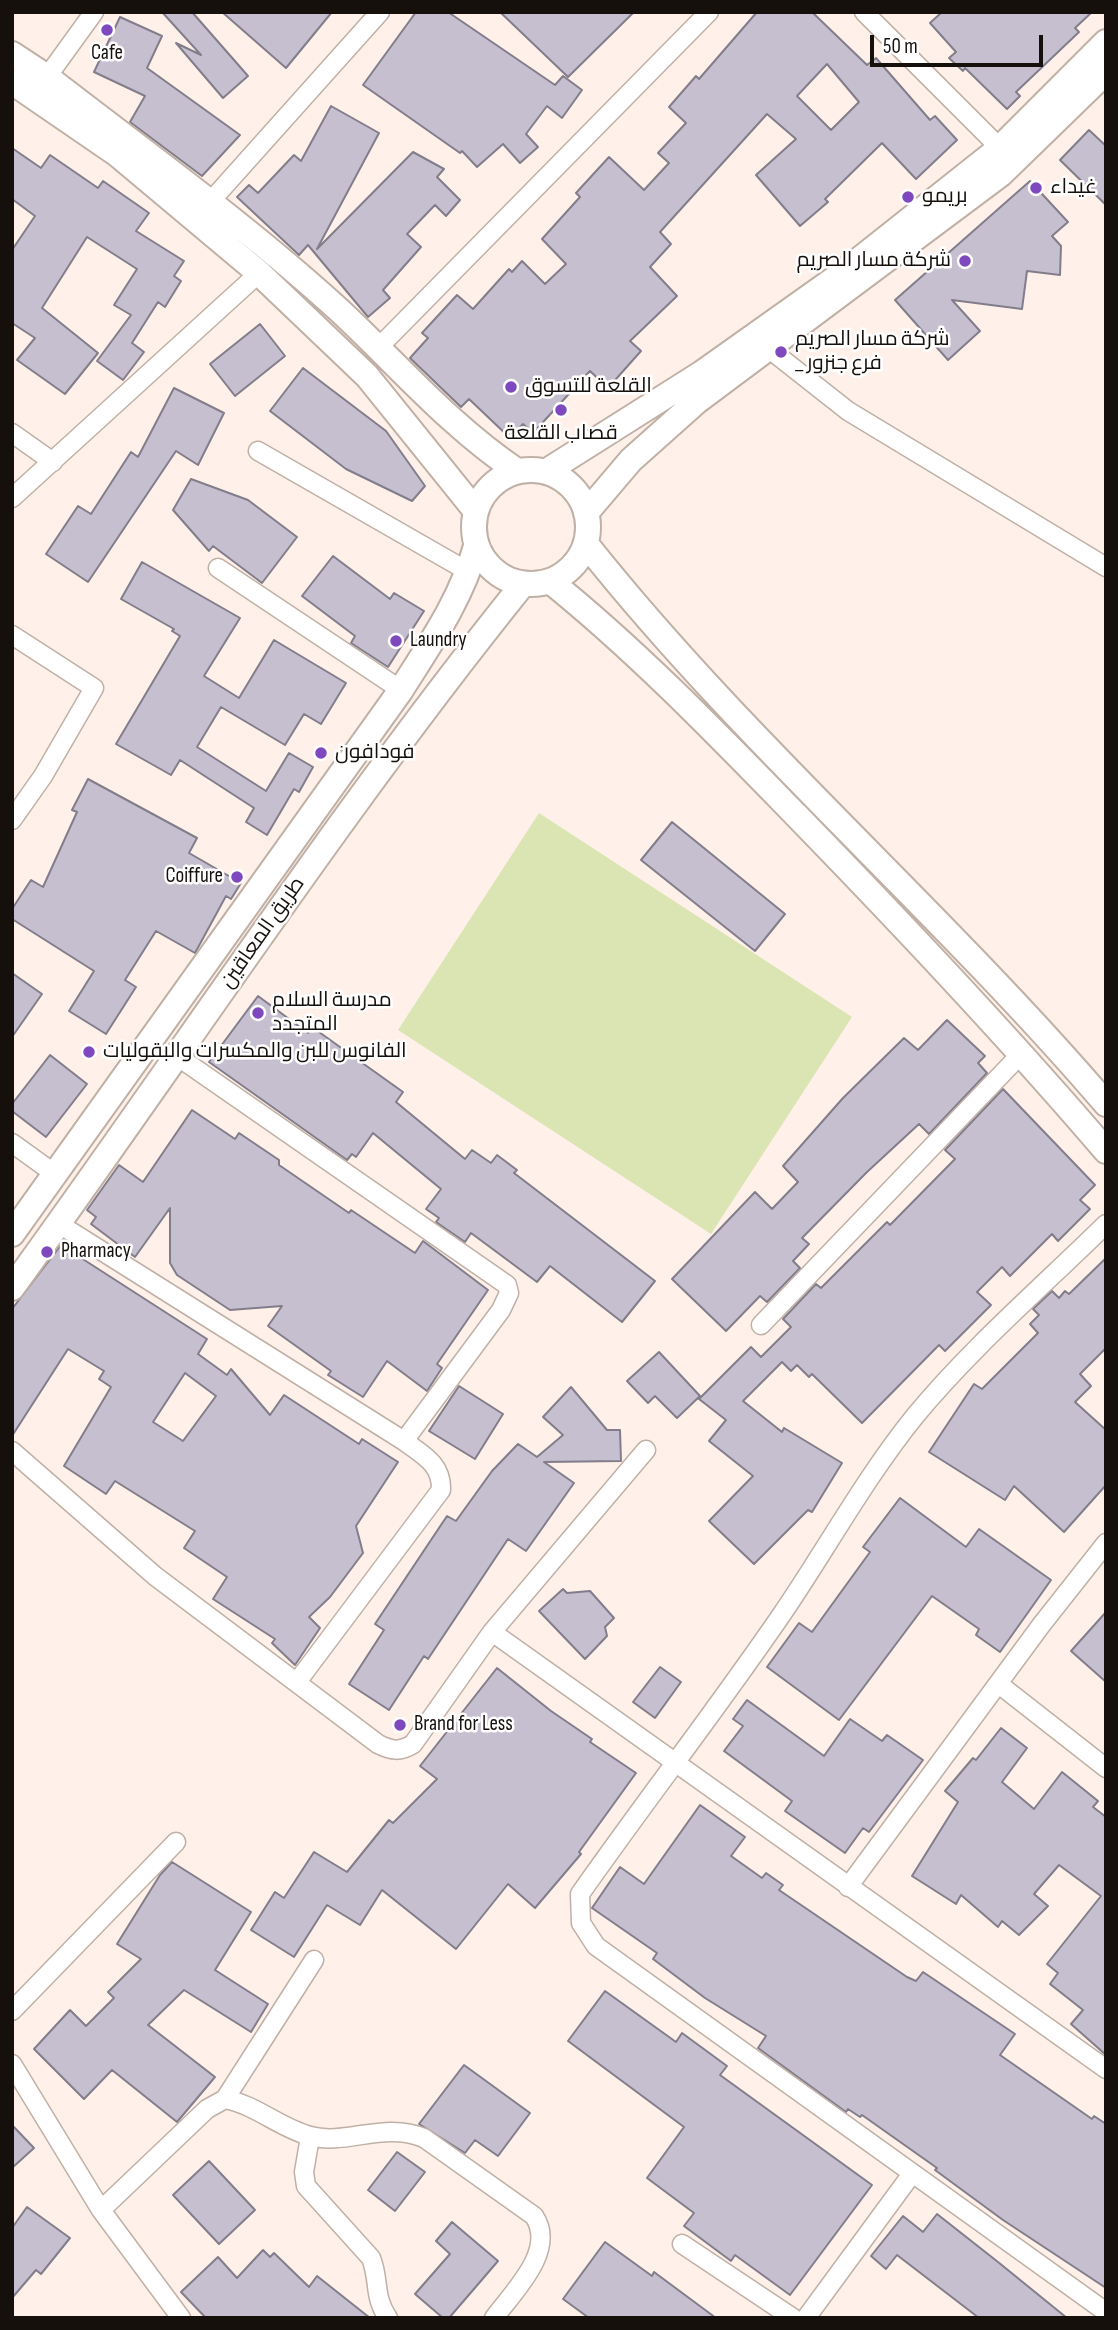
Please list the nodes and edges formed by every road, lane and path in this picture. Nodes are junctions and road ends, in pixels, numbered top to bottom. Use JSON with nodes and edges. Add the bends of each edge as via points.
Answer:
{"nodes":[{"id":1,"x":94,"y":12,"type":"edge"},
{"id":2,"x":380,"y":12,"type":"edge"},
{"id":3,"x":709,"y":12,"type":"edge"},
{"id":4,"x":864,"y":12,"type":"edge"},
{"id":5,"x":1106,"y":41,"type":"edge"},
{"id":6,"x":12,"y":54,"type":"edge"},
{"id":7,"x":1106,"y":72,"type":"edge"},
{"id":8,"x":47,"y":77,"type":"junction"},
{"id":9,"x":12,"y":82,"type":"edge"},
{"id":10,"x":1000,"y":148,"type":"junction"},
{"id":11,"x":210,"y":202,"type":"junction"},
{"id":12,"x":259,"y":273,"type":"junction"},
{"id":13,"x":378,"y":348,"type":"junction"},
{"id":14,"x":768,"y":348,"type":"junction"},
{"id":15,"x":12,"y":433,"type":"edge"},
{"id":16,"x":257,"y":451,"type":"dead end"},
{"id":17,"x":53,"y":462,"type":"junction"},
{"id":18,"x":517,"y":471,"type":"junction"},
{"id":19,"x":547,"y":471,"type":"junction"},
{"id":20,"x":12,"y":498,"type":"edge"},
{"id":21,"x":475,"y":510,"type":"junction"},
{"id":22,"x":586,"y":513,"type":"junction"},
{"id":23,"x":586,"y":544,"type":"junction"},
{"id":24,"x":476,"y":545,"type":"junction"},
{"id":25,"x":1106,"y":567,"type":"edge"},
{"id":26,"x":218,"y":568,"type":"dead end"},
{"id":27,"x":469,"y":572,"type":"junction"},
{"id":28,"x":550,"y":581,"type":"junction"},
{"id":29,"x":523,"y":584,"type":"junction"},
{"id":30,"x":12,"y":635,"type":"edge"},
{"id":31,"x":401,"y":690,"type":"junction"},
{"id":32,"x":12,"y":820,"type":"edge"},
{"id":33,"x":1021,"y":1054,"type":"junction"},
{"id":34,"x":177,"y":1056,"type":"junction"},
{"id":35,"x":1106,"y":1104,"type":"edge"},
{"id":36,"x":12,"y":1143,"type":"edge"},
{"id":37,"x":1106,"y":1151,"type":"edge"},
{"id":38,"x":55,"y":1174,"type":"junction"},
{"id":39,"x":59,"y":1224,"type":"junction"},
{"id":40,"x":1106,"y":1224,"type":"edge"},
{"id":41,"x":12,"y":1234,"type":"edge"},
{"id":42,"x":12,"y":1289,"type":"edge"},
{"id":43,"x":761,"y":1325,"type":"dead end"},
{"id":44,"x":404,"y":1441,"type":"junction"},
{"id":45,"x":12,"y":1451,"type":"edge"},
{"id":46,"x":646,"y":1451,"type":"dead end"},
{"id":47,"x":1106,"y":1543,"type":"edge"},
{"id":48,"x":492,"y":1632,"type":"junction"},
{"id":49,"x":297,"y":1682,"type":"junction"},
{"id":50,"x":1000,"y":1685,"type":"junction"},
{"id":51,"x":675,"y":1764,"type":"junction"},
{"id":52,"x":1106,"y":1768,"type":"edge"},
{"id":53,"x":176,"y":1842,"type":"dead end"},
{"id":54,"x":848,"y":1887,"type":"junction"},
{"id":55,"x":314,"y":1960,"type":"dead end"},
{"id":56,"x":12,"y":2011,"type":"edge"},
{"id":57,"x":12,"y":2064,"type":"edge"},
{"id":58,"x":1106,"y":2069,"type":"edge"},
{"id":59,"x":225,"y":2099,"type":"junction"},
{"id":60,"x":310,"y":2137,"type":"junction"},
{"id":61,"x":911,"y":2175,"type":"junction"},
{"id":62,"x":101,"y":2210,"type":"junction"},
{"id":63,"x":682,"y":2244,"type":"dead end"},
{"id":64,"x":1106,"y":2312,"type":"edge"},
{"id":65,"x":181,"y":2318,"type":"edge"},
{"id":66,"x":388,"y":2318,"type":"edge"},
{"id":67,"x":494,"y":2318,"type":"edge"},
{"id":68,"x":793,"y":2318,"type":"edge"},
{"id":69,"x":806,"y":2318,"type":"edge"}],
"edges":[{"from":1,"to":8,"type":"street"},
{"from":2,"to":11,"type":"street"},
{"from":3,"to":13,"type":"street"},
{"from":4,"to":10,"type":"street"},
{"from":5,"to":10,"type":"street"},
{"from":6,"to":8,"type":"street"},
{"from":7,"to":14,"type":"street","via":[[1002,174]]},
{"from":8,"to":11,"type":"street"},
{"from":9,"to":12,"type":"street","via":[[117,154]]},
{"from":10,"to":19,"type":"street","via":[[840,275],[702,373]]},
{"from":11,"to":13,"type":"street"},
{"from":12,"to":17,"type":"street"},
{"from":12,"to":21,"type":"street","via":[[368,376]]},
{"from":13,"to":18,"type":"street","via":[[435,406]]},
{"from":14,"to":22,"type":"street","via":[[696,402],[631,460]]},
{"from":14,"to":25,"type":"street","via":[[848,411]]},
{"from":15,"to":17,"type":"street"},
{"from":16,"to":27,"type":"street"},
{"from":17,"to":20,"type":"street"},
{"from":18,"to":19,"type":"street"},
{"from":18,"to":21,"type":"street","via":[[491,485]]},
{"from":19,"to":22,"type":"street","via":[[573,487]]},
{"from":21,"to":24,"type":"street"},
{"from":22,"to":23,"type":"street"},
{"from":23,"to":28,"type":"street","via":[[572,566]]},
{"from":23,"to":35,"type":"street","via":[[667,644]]},
{"from":24,"to":27,"type":"street","name":"طريق المعاقين"},
{"from":24,"to":29,"type":"street","via":[[494,571]]},
{"from":26,"to":31,"type":"street"},
{"from":27,"to":31,"type":"street","name":"طريق المعاقين"},
{"from":28,"to":29,"type":"street"},
{"from":28,"to":33,"type":"street","via":[[704,721]]},
{"from":29,"to":34,"type":"street","name":"طريق المعاقين","via":[[441,687]]},
{"from":30,"to":32,"type":"street","via":[[94,688]]},
{"from":31,"to":38,"type":"street","name":"طريق المعاقين"},
{"from":33,"to":37,"type":"street"},
{"from":33,"to":43,"type":"street"},
{"from":34,"to":39,"type":"street","name":"طريق المعاقين"},
{"from":34,"to":44,"type":"street","via":[[507,1285],[509,1293],[501,1310]]},
{"from":36,"to":38,"type":"street"},
{"from":38,"to":41,"type":"street","name":"طريق المعاقين"},
{"from":39,"to":42,"type":"street","name":"طريق المعاقين"},
{"from":39,"to":44,"type":"street"},
{"from":40,"to":51,"type":"street","via":[[966,1363],[884,1455],[821,1557]]},
{"from":44,"to":49,"type":"street","via":[[437,1467],[442,1475],[441,1490]]},
{"from":45,"to":49,"type":"street","via":[[155,1576]]},
{"from":46,"to":48,"type":"street"},
{"from":47,"to":50,"type":"street"},
{"from":48,"to":49,"type":"street","via":[[413,1744],[404,1750],[391,1751],[378,1744]]},
{"from":48,"to":51,"type":"street"},
{"from":50,"to":52,"type":"street"},
{"from":50,"to":54,"type":"street"},
{"from":51,"to":54,"type":"street"},
{"from":51,"to":61,"type":"street","via":[[580,1894],[580,1923],[596,1946]]},
{"from":53,"to":56,"type":"street"},
{"from":54,"to":58,"type":"street"},
{"from":55,"to":59,"type":"street"},
{"from":57,"to":62,"type":"street"},
{"from":59,"to":60,"type":"street","via":[[244,2103]]},
{"from":59,"to":62,"type":"street","via":[[207,2109]]},
{"from":60,"to":66,"type":"street","via":[[306,2186],[371,2258],[377,2272],[379,2304]]},
{"from":60,"to":67,"type":"street","via":[[406,2130],[534,2216],[542,2228],[540,2252]]},
{"from":61,"to":64,"type":"street"},
{"from":61,"to":69,"type":"street"},
{"from":62,"to":65,"type":"street"},
{"from":63,"to":68,"type":"street"}]}
